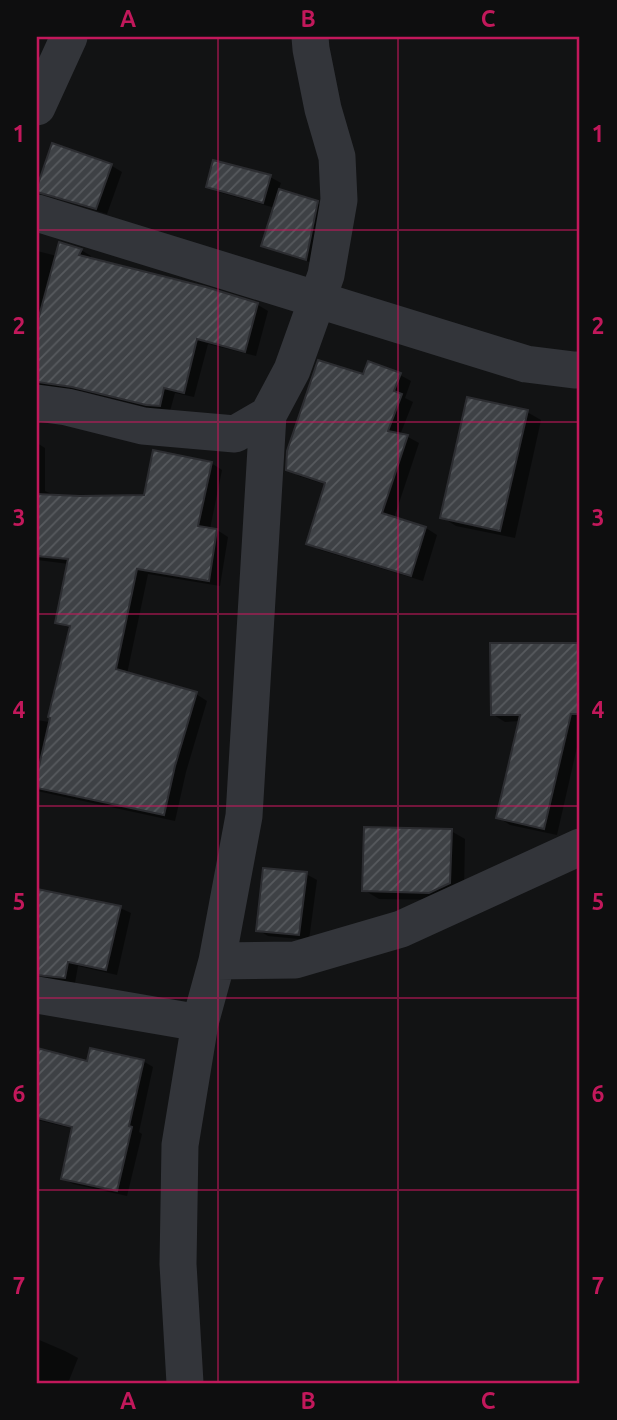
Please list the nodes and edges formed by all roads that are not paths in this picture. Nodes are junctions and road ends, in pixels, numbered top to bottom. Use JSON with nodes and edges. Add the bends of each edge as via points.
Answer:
{"nodes":[{"id":1,"x":69,"y":37,"type":"edge"},
{"id":2,"x":310,"y":37,"type":"edge"},
{"id":3,"x":37,"y":107,"type":"edge"},
{"id":4,"x":37,"y":213,"type":"edge"},
{"id":5,"x":317,"y":299,"type":"junction"},
{"id":6,"x":580,"y":370,"type":"edge"},
{"id":7,"x":37,"y":403,"type":"edge"},
{"id":8,"x":268,"y":415,"type":"junction"},
{"id":9,"x":580,"y":847,"type":"edge"},
{"id":10,"x":217,"y":961,"type":"junction"},
{"id":11,"x":37,"y":995,"type":"edge"},
{"id":12,"x":200,"y":1023,"type":"junction"},
{"id":13,"x":185,"y":1383,"type":"edge"}],
"edges":[{"from":1,"to":3,"type":"street"},
{"from":2,"to":5,"type":"street","via":[[337,157],[339,200],[326,275]]},
{"from":4,"to":5,"type":"street"},
{"from":5,"to":6,"type":"street","via":[[526,365]]},
{"from":5,"to":8,"type":"street","via":[[292,370]]},
{"from":7,"to":8,"type":"street","via":[[143,426],[235,434]]},
{"from":8,"to":10,"type":"street","via":[[244,816]]},
{"from":9,"to":10,"type":"street","via":[[401,929],[295,960]]},
{"from":10,"to":12,"type":"street"},
{"from":11,"to":12,"type":"street"},
{"from":12,"to":13,"type":"street","via":[[180,1145],[177,1264]]}]}
